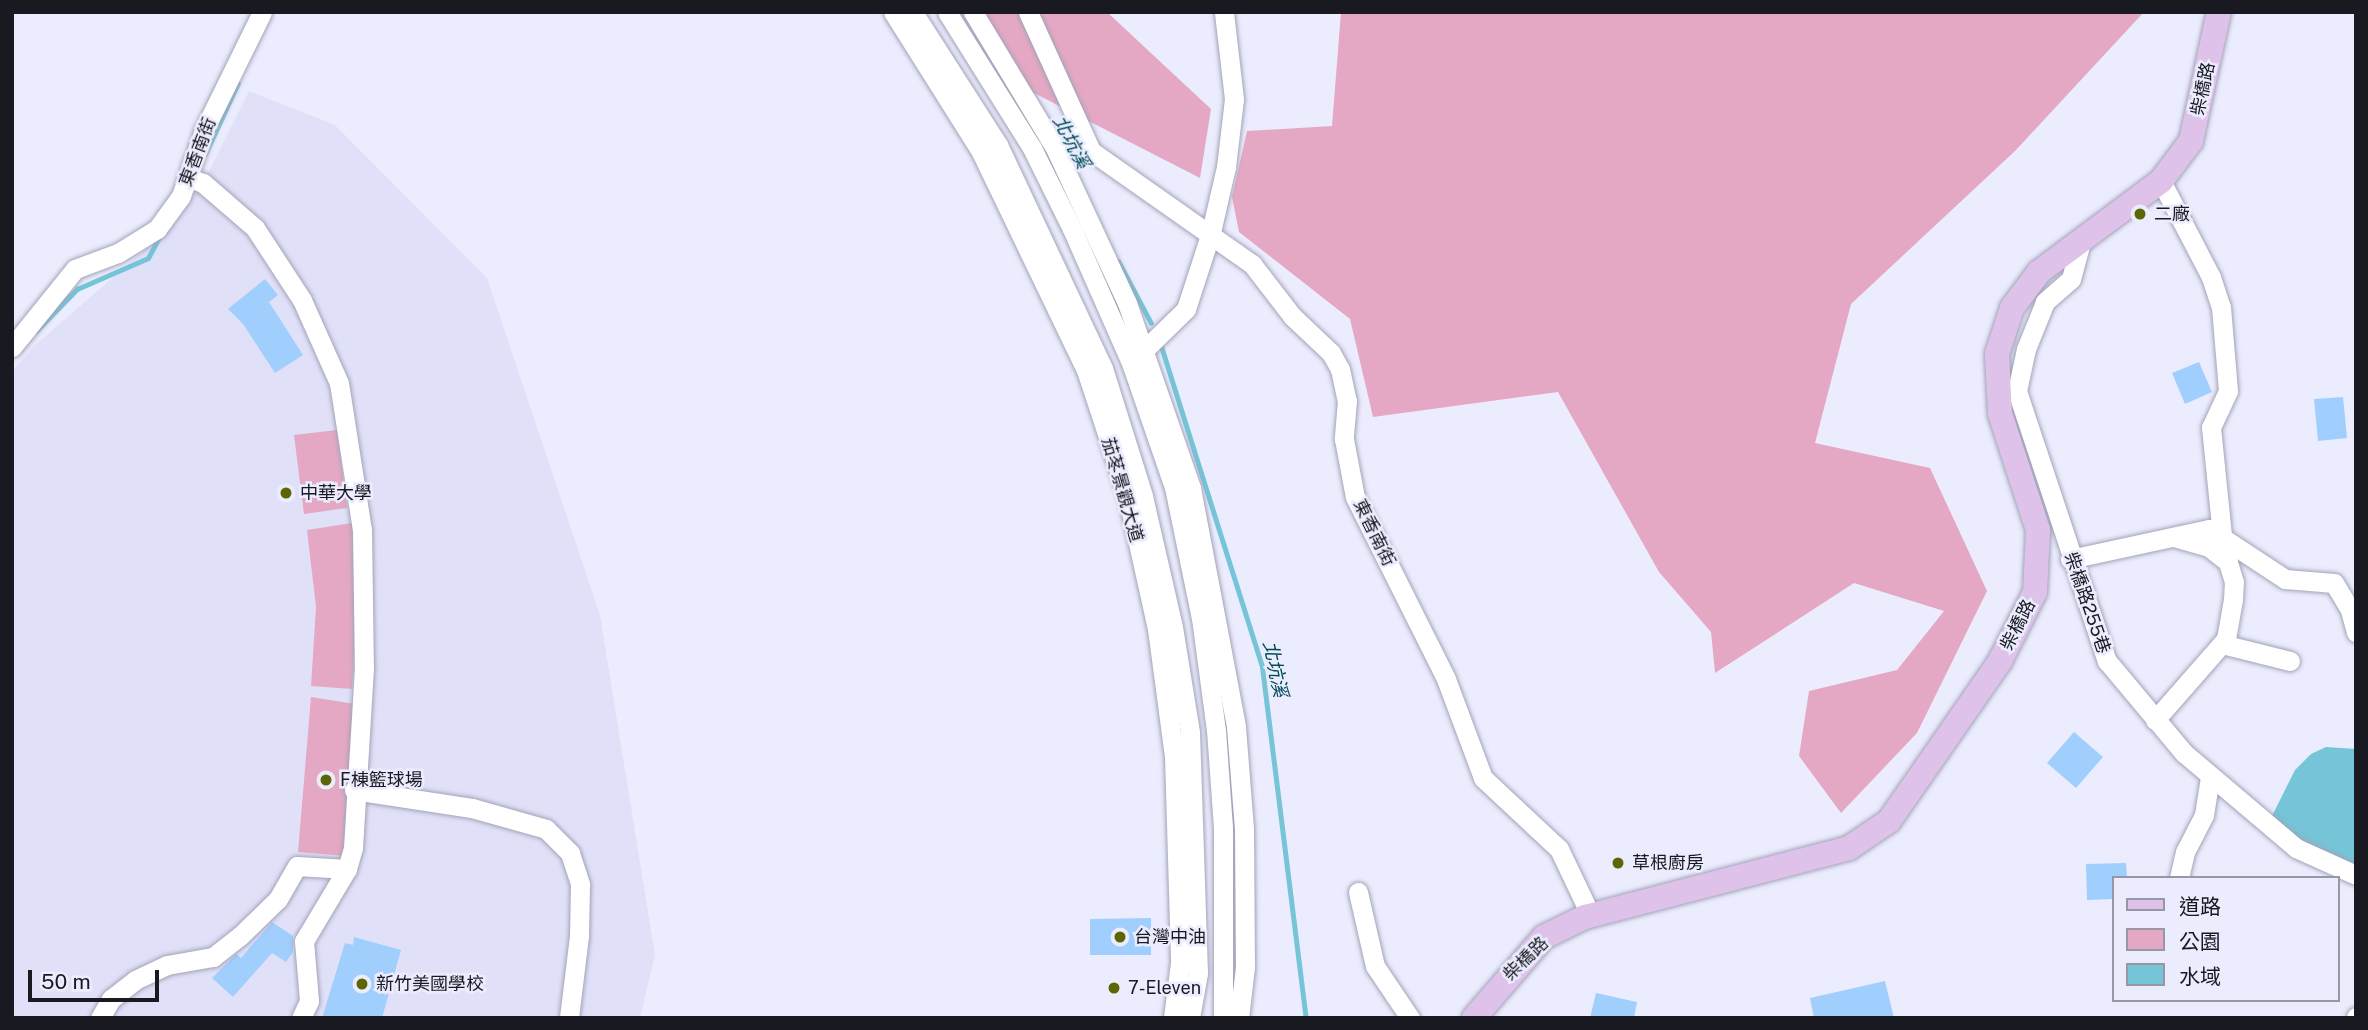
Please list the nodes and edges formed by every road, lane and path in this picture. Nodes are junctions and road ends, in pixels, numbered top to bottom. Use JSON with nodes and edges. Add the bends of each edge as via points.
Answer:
{"nodes":[{"id":1,"x":262,"y":12,"type":"edge"},
{"id":2,"x":893,"y":12,"type":"edge"},
{"id":3,"x":913,"y":12,"type":"edge"},
{"id":4,"x":947,"y":12,"type":"edge"},
{"id":5,"x":973,"y":12,"type":"edge"},
{"id":6,"x":1028,"y":12,"type":"edge"},
{"id":7,"x":1224,"y":12,"type":"edge"},
{"id":8,"x":2219,"y":12,"type":"edge"},
{"id":9,"x":963,"y":90,"type":"junction"},
{"id":10,"x":981,"y":152,"type":"junction"},
{"id":11,"x":190,"y":178,"type":"junction"},
{"id":12,"x":2161,"y":181,"type":"junction"},
{"id":13,"x":1211,"y":232,"type":"junction"},
{"id":14,"x":2082,"y":239,"type":"junction"},
{"id":15,"x":12,"y":347,"type":"edge"},
{"id":16,"x":1137,"y":356,"type":"junction"},
{"id":17,"x":1095,"y":369,"type":"junction"},
{"id":18,"x":2222,"y":535,"type":"junction"},
{"id":19,"x":2170,"y":537,"type":"junction"},
{"id":20,"x":1203,"y":545,"type":"junction"},
{"id":21,"x":2070,"y":559,"type":"junction"},
{"id":22,"x":2356,"y":632,"type":"edge"},
{"id":23,"x":1204,"y":642,"type":"junction"},
{"id":24,"x":2222,"y":644,"type":"junction"},
{"id":25,"x":2290,"y":661,"type":"dead end"},
{"id":26,"x":2155,"y":720,"type":"junction"},
{"id":27,"x":2210,"y":776,"type":"junction"},
{"id":28,"x":354,"y":790,"type":"junction"},
{"id":29,"x":1195,"y":825,"type":"junction"},
{"id":30,"x":347,"y":869,"type":"junction"},
{"id":31,"x":2356,"y":875,"type":"edge"},
{"id":32,"x":2179,"y":876,"type":"edge"},
{"id":33,"x":1358,"y":892,"type":"dead end"},
{"id":34,"x":1591,"y":916,"type":"junction"},
{"id":35,"x":1180,"y":963,"type":"junction"},
{"id":36,"x":100,"y":1018,"type":"edge"},
{"id":37,"x":301,"y":1018,"type":"edge"},
{"id":38,"x":569,"y":1018,"type":"edge"},
{"id":39,"x":1173,"y":1018,"type":"edge"},
{"id":40,"x":1190,"y":1018,"type":"edge"},
{"id":41,"x":1223,"y":1018,"type":"edge"},
{"id":42,"x":1239,"y":1018,"type":"edge"},
{"id":43,"x":1410,"y":1018,"type":"edge"},
{"id":44,"x":1474,"y":1018,"type":"edge"}],
"edges":[{"from":1,"to":11,"type":"street","name":"東香南街","via":[[204,130]]},
{"from":2,"to":10,"type":"street","name":"茄苳景觀大道"},
{"from":3,"to":9,"type":"street","name":"茄苳景觀大道"},
{"from":4,"to":16,"type":"street","via":[[1032,148]]},
{"from":5,"to":16,"type":"street","via":[[1055,148],[1127,303]]},
{"from":6,"to":13,"type":"street","name":"東香南街","via":[[1091,151]]},
{"from":7,"to":13,"type":"street","via":[[1234,99],[1226,167]]},
{"from":8,"to":12,"type":"main road","name":"柴橋路","via":[[2191,141]]},
{"from":9,"to":10,"type":"street"},
{"from":9,"to":17,"type":"street","name":"茄苳景觀大道","via":[[998,145]]},
{"from":10,"to":17,"type":"street","name":"茄苳景觀大道"},
{"from":11,"to":15,"type":"street","name":"東香南街","via":[[158,229],[118,253],[75,269]]},
{"from":11,"to":28,"type":"street","via":[[203,183],[255,228],[302,300],[339,383],[362,530],[365,668]]},
{"from":12,"to":14,"type":"main road","name":"柴橋路"},
{"from":12,"to":18,"type":"street","via":[[2211,277],[2221,307],[2228,391],[2211,427]]},
{"from":13,"to":16,"type":"street","via":[[1186,309]]},
{"from":13,"to":34,"type":"street","name":"東香南街","via":[[1252,264],[1340,369],[1347,401],[1344,439],[1355,497],[1446,679],[1483,778],[1559,849]]},
{"from":14,"to":21,"type":"street","name":"柴橋路255巷","via":[[2071,279],[2045,302],[2026,349],[2017,391]]},
{"from":14,"to":34,"type":"main road","name":"柴橋路","via":[[2039,272],[2012,308],[1997,355],[2000,414],[2038,530],[2035,592],[2000,661],[1889,821],[1849,848]]},
{"from":16,"to":20,"type":"street","via":[[1191,488]]},
{"from":16,"to":23,"type":"street","via":[[1174,487]]},
{"from":17,"to":29,"type":"street","name":"茄苳景觀大道","via":[[1143,496],[1173,627],[1190,732]]},
{"from":17,"to":35,"type":"street","name":"茄苳景觀大道","via":[[1157,629],[1174,756]]},
{"from":18,"to":19,"type":"street","via":[[2195,530]]},
{"from":18,"to":22,"type":"street","via":[[2285,579],[2334,583],[2350,610]]},
{"from":19,"to":21,"type":"street"},
{"from":19,"to":24,"type":"street","via":[[2209,547],[2232,570],[2233,600]]},
{"from":20,"to":23,"type":"street"},
{"from":20,"to":42,"type":"street","via":[[1236,727],[1242,803],[1245,967]]},
{"from":21,"to":26,"type":"street","name":"柴橋路255巷","via":[[2107,661]]},
{"from":23,"to":41,"type":"street","via":[[1223,828]]},
{"from":24,"to":25,"type":"street"},
{"from":24,"to":26,"type":"street"},
{"from":26,"to":27,"type":"street","name":"柴橋路255巷"},
{"from":27,"to":31,"type":"street","name":"柴橋路255巷","via":[[2296,848]]},
{"from":27,"to":32,"type":"street","via":[[2204,815],[2185,852]]},
{"from":28,"to":30,"type":"street","via":[[354,848]]},
{"from":28,"to":38,"type":"street","via":[[472,808],[546,829],[570,853],[580,884]]},
{"from":29,"to":35,"type":"street"},
{"from":29,"to":40,"type":"street","name":"茄苳景觀大道","via":[[1198,973]]},
{"from":30,"to":36,"type":"street","via":[[297,866],[262,916],[222,950],[187,965],[167,965],[135,980],[111,999]]},
{"from":30,"to":37,"type":"street","via":[[304,941],[309,1001]]},
{"from":33,"to":43,"type":"street","via":[[1375,966]]},
{"from":34,"to":44,"type":"main road","name":"柴橋路","via":[[1544,937]]},
{"from":35,"to":39,"type":"street","name":"茄苳景觀大道"}]}
